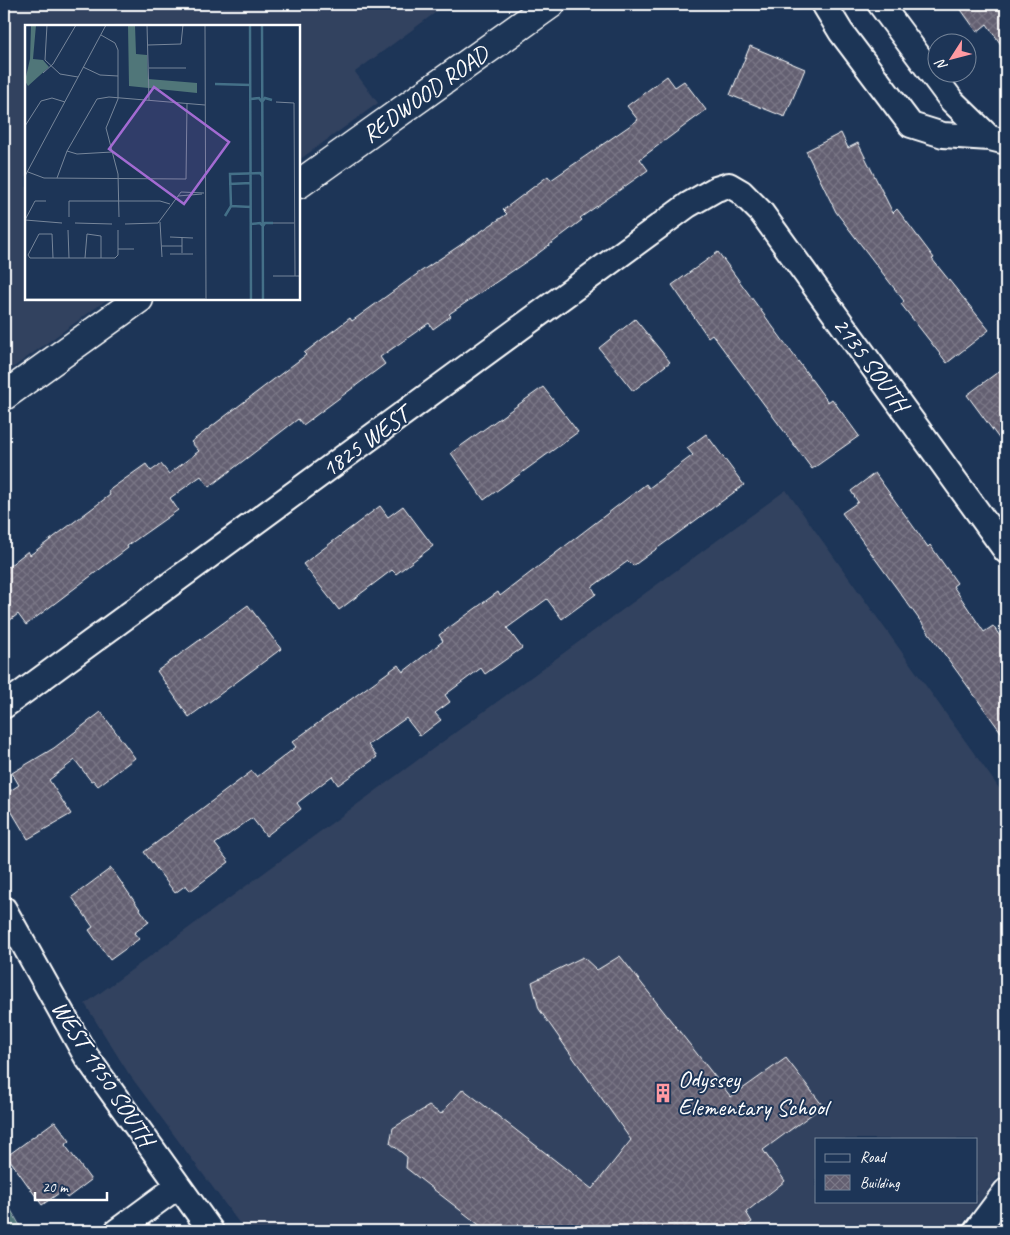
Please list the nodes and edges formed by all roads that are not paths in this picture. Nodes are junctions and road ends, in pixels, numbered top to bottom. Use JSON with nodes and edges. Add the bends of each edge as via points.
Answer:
{"nodes":[{"id":1,"x":551,"y":4,"type":"edge"},
{"id":2,"x":824,"y":4,"type":"edge"},
{"id":3,"x":880,"y":4,"type":"edge"},
{"id":4,"x":998,"y":140,"type":"edge"},
{"id":5,"x":300,"y":183,"type":"edge"},
{"id":6,"x":729,"y":185,"type":"joint"},
{"id":7,"x":138,"y":300,"type":"edge"},
{"id":8,"x":4,"y":396,"type":"edge"},
{"id":9,"x":1006,"y":551,"type":"edge"},
{"id":10,"x":4,"y":706,"type":"edge"},
{"id":11,"x":4,"y":909,"type":"edge"},
{"id":12,"x":178,"y":1186,"type":"junction"},
{"id":13,"x":1006,"y":1191,"type":"edge"},
{"id":14,"x":116,"y":1231,"type":"edge"},
{"id":15,"x":211,"y":1231,"type":"edge"},
{"id":16,"x":976,"y":1231,"type":"edge"}],
"edges":[{"from":1,"to":5,"type":"main road","name":"REDWOOD ROAD"},
{"from":2,"to":4,"type":"street","via":[[841,32],[911,125],[943,135]]},
{"from":3,"to":4,"type":"street","via":[[952,101]]},
{"from":6,"to":9,"type":"street","name":"2135 SOUTH","via":[[746,196],[761,212]]},
{"from":6,"to":10,"type":"street","name":"1825 WEST","via":[[702,196],[680,211]]},
{"from":7,"to":8,"type":"main road"},
{"from":11,"to":12,"type":"street","name":"WEST 1950 SOUTH","via":[[86,1056]]},
{"from":12,"to":14,"type":"street"},
{"from":12,"to":15,"type":"street","name":"WEST 1950 SOUTH"},
{"from":13,"to":16,"type":"street"}]}
